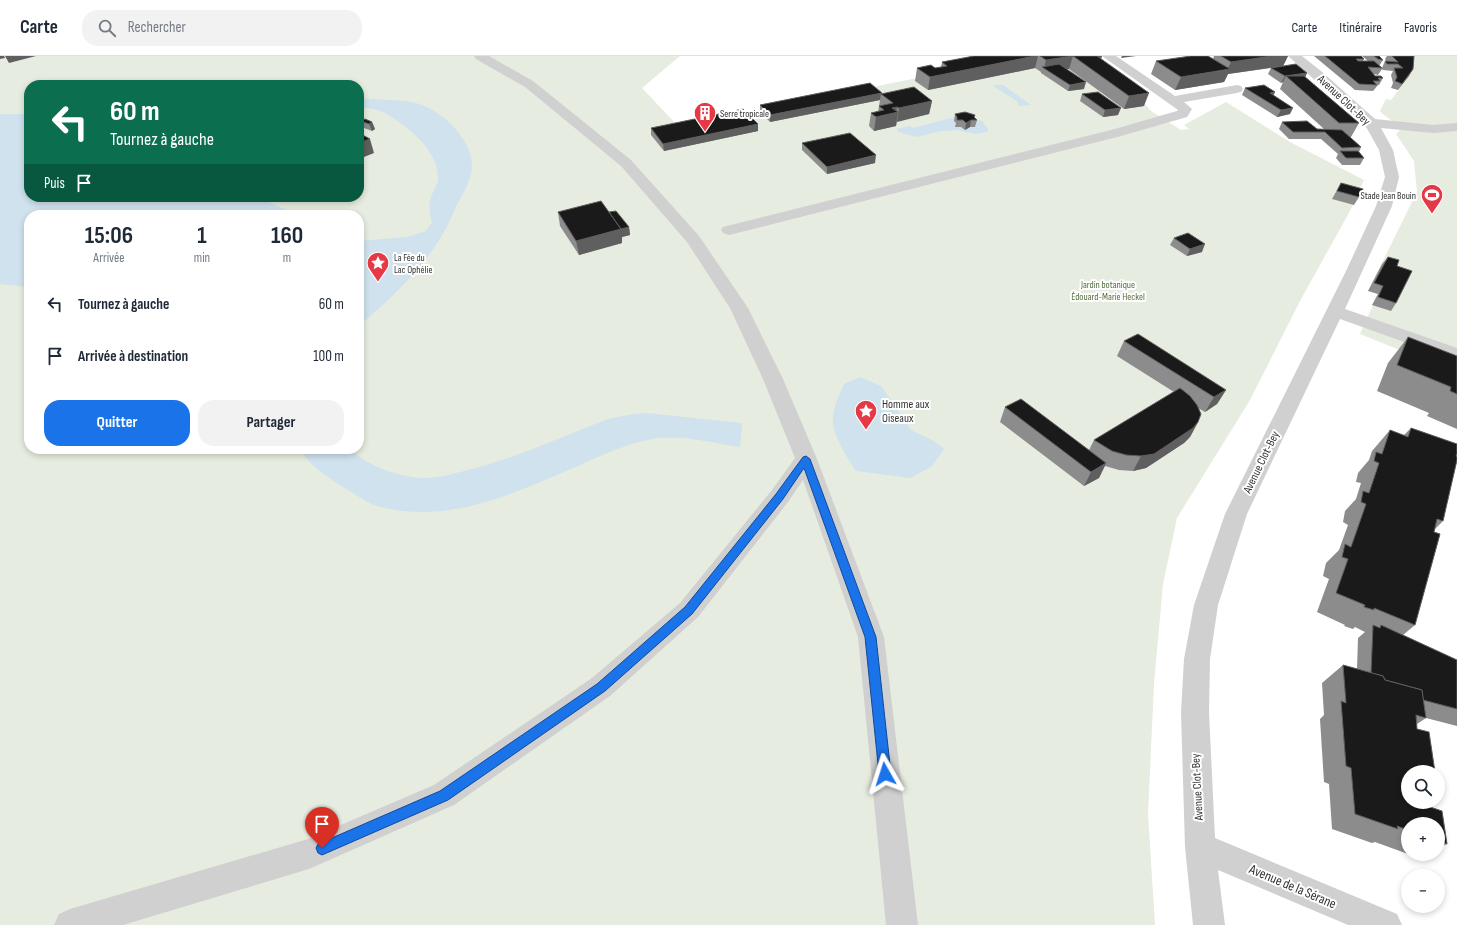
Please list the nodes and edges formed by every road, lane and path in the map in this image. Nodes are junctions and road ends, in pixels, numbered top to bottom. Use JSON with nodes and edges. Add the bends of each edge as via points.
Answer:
{"nodes":[{"id":1,"x":480,"y":56,"type":"edge"},
{"id":2,"x":1108,"y":56,"type":"edge"},
{"id":3,"x":1294,"y":56,"type":"edge"},
{"id":4,"x":1146,"y":68,"type":"dead end"},
{"id":5,"x":1131,"y":71,"type":"junction"},
{"id":6,"x":1237,"y":89,"type":"dead end"},
{"id":7,"x":1174,"y":100,"type":"junction"},
{"id":8,"x":1371,"y":123,"type":"junction"},
{"id":9,"x":1457,"y":127,"type":"edge"},
{"id":10,"x":729,"y":230,"type":"dead end"},
{"id":11,"x":1334,"y":311,"type":"junction"},
{"id":12,"x":1457,"y":354,"type":"edge"},
{"id":13,"x":806,"y":459,"type":"junction"},
{"id":14,"x":1200,"y":847,"type":"junction"},
{"id":15,"x":70,"y":925,"type":"edge"},
{"id":16,"x":902,"y":925,"type":"edge"},
{"id":17,"x":1209,"y":925,"type":"edge"},
{"id":18,"x":1386,"y":925,"type":"edge"}],
"edges":[{"from":1,"to":13,"type":"street","via":[[530,84],[626,163],[693,239],[739,308],[773,379]]},
{"from":2,"to":5,"type":"street"},
{"from":3,"to":8,"type":"street","name":"Avenue Clot-Bey"},
{"from":4,"to":5,"type":"street"},
{"from":5,"to":7,"type":"street"},
{"from":6,"to":7,"type":"street"},
{"from":7,"to":10,"type":"street","via":[[1185,108],[1182,114],[1171,118]]},
{"from":8,"to":9,"type":"street","via":[[1433,130]]},
{"from":8,"to":11,"type":"street","name":"Avenue Clot-Bey","via":[[1386,150],[1392,177],[1384,206]]},
{"from":11,"to":12,"type":"street"},
{"from":11,"to":14,"type":"street","name":"Avenue Clot-Bey","via":[[1236,514],[1206,605],[1197,659],[1195,712]]},
{"from":13,"to":15,"type":"street","via":[[780,496],[689,610],[601,687],[444,795],[309,854]]},
{"from":13,"to":16,"type":"street","via":[[870,637]]},
{"from":14,"to":17,"type":"street","name":"Avenue Clot-Bey"},
{"from":14,"to":18,"type":"street","name":"Avenue de la Sérane"}]}
